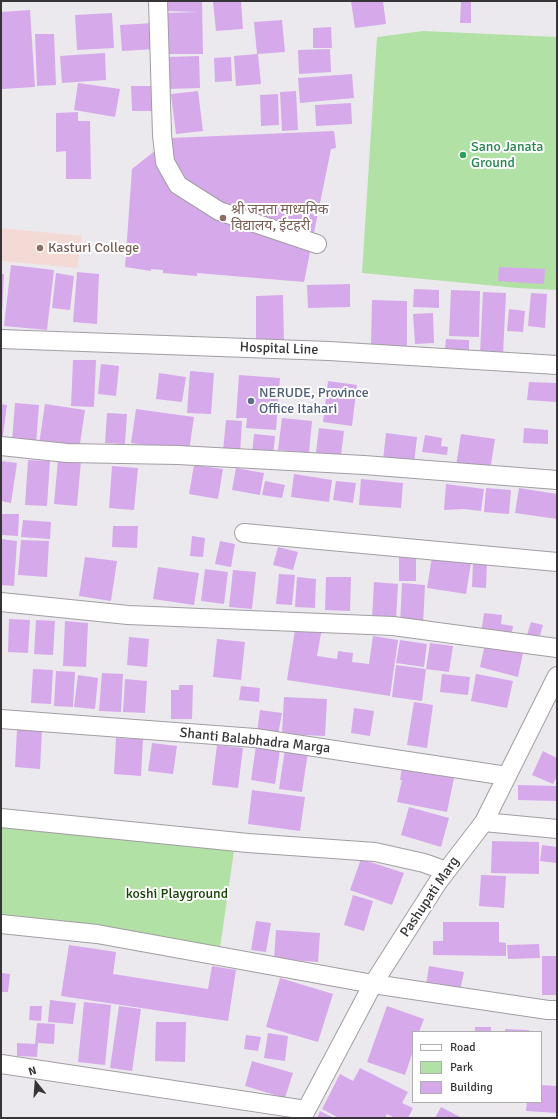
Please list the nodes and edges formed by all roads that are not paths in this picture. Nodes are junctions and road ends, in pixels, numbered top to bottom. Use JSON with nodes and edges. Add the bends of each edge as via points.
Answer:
{"nodes":[{"id":1,"x":158,"y":1,"type":"edge"},
{"id":2,"x":317,"y":244,"type":"dead end"},
{"id":3,"x":1,"y":339,"type":"edge"},
{"id":4,"x":557,"y":364,"type":"edge"},
{"id":5,"x":1,"y":446,"type":"edge"},
{"id":6,"x":557,"y":480,"type":"edge"},
{"id":7,"x":244,"y":533,"type":"dead end"},
{"id":8,"x":557,"y":562,"type":"edge"},
{"id":9,"x":1,"y":602,"type":"edge"},
{"id":10,"x":557,"y":648,"type":"edge"},
{"id":11,"x":557,"y":676,"type":"edge"},
{"id":12,"x":1,"y":719,"type":"edge"},
{"id":13,"x":507,"y":776,"type":"junction"},
{"id":14,"x":1,"y":818,"type":"edge"},
{"id":15,"x":484,"y":822,"type":"junction"},
{"id":16,"x":557,"y":829,"type":"edge"},
{"id":17,"x":446,"y":871,"type":"junction"},
{"id":18,"x":1,"y":924,"type":"edge"},
{"id":19,"x":373,"y":984,"type":"junction"},
{"id":20,"x":557,"y":1010,"type":"edge"},
{"id":21,"x":1,"y":1064,"type":"edge"},
{"id":22,"x":304,"y":1114,"type":"edge"}],
"edges":[{"from":1,"to":2,"type":"street","via":[[162,135],[165,162],[178,185],[219,211]]},
{"from":3,"to":4,"type":"street","name":"Hospital Line","via":[[328,351]]},
{"from":5,"to":6,"type":"street","via":[[67,454],[178,455],[364,465]]},
{"from":7,"to":8,"type":"street"},
{"from":9,"to":10,"type":"street","via":[[128,615],[393,626]]},
{"from":11,"to":13,"type":"street","name":"Pashupati Marg"},
{"from":12,"to":13,"type":"street","name":"Shanti Balabhadra Marga","via":[[255,738]]},
{"from":13,"to":15,"type":"street","name":"Pashupati Marg"},
{"from":14,"to":17,"type":"street","via":[[375,852],[424,863]]},
{"from":15,"to":16,"type":"street"},
{"from":15,"to":17,"type":"street","name":"Pashupati Marg"},
{"from":17,"to":19,"type":"street","name":"Pashupati Marg"},
{"from":18,"to":19,"type":"street","via":[[97,934]]},
{"from":19,"to":20,"type":"street"},
{"from":19,"to":22,"type":"street","name":"Pashupati Marg"},
{"from":21,"to":22,"type":"street"}]}
